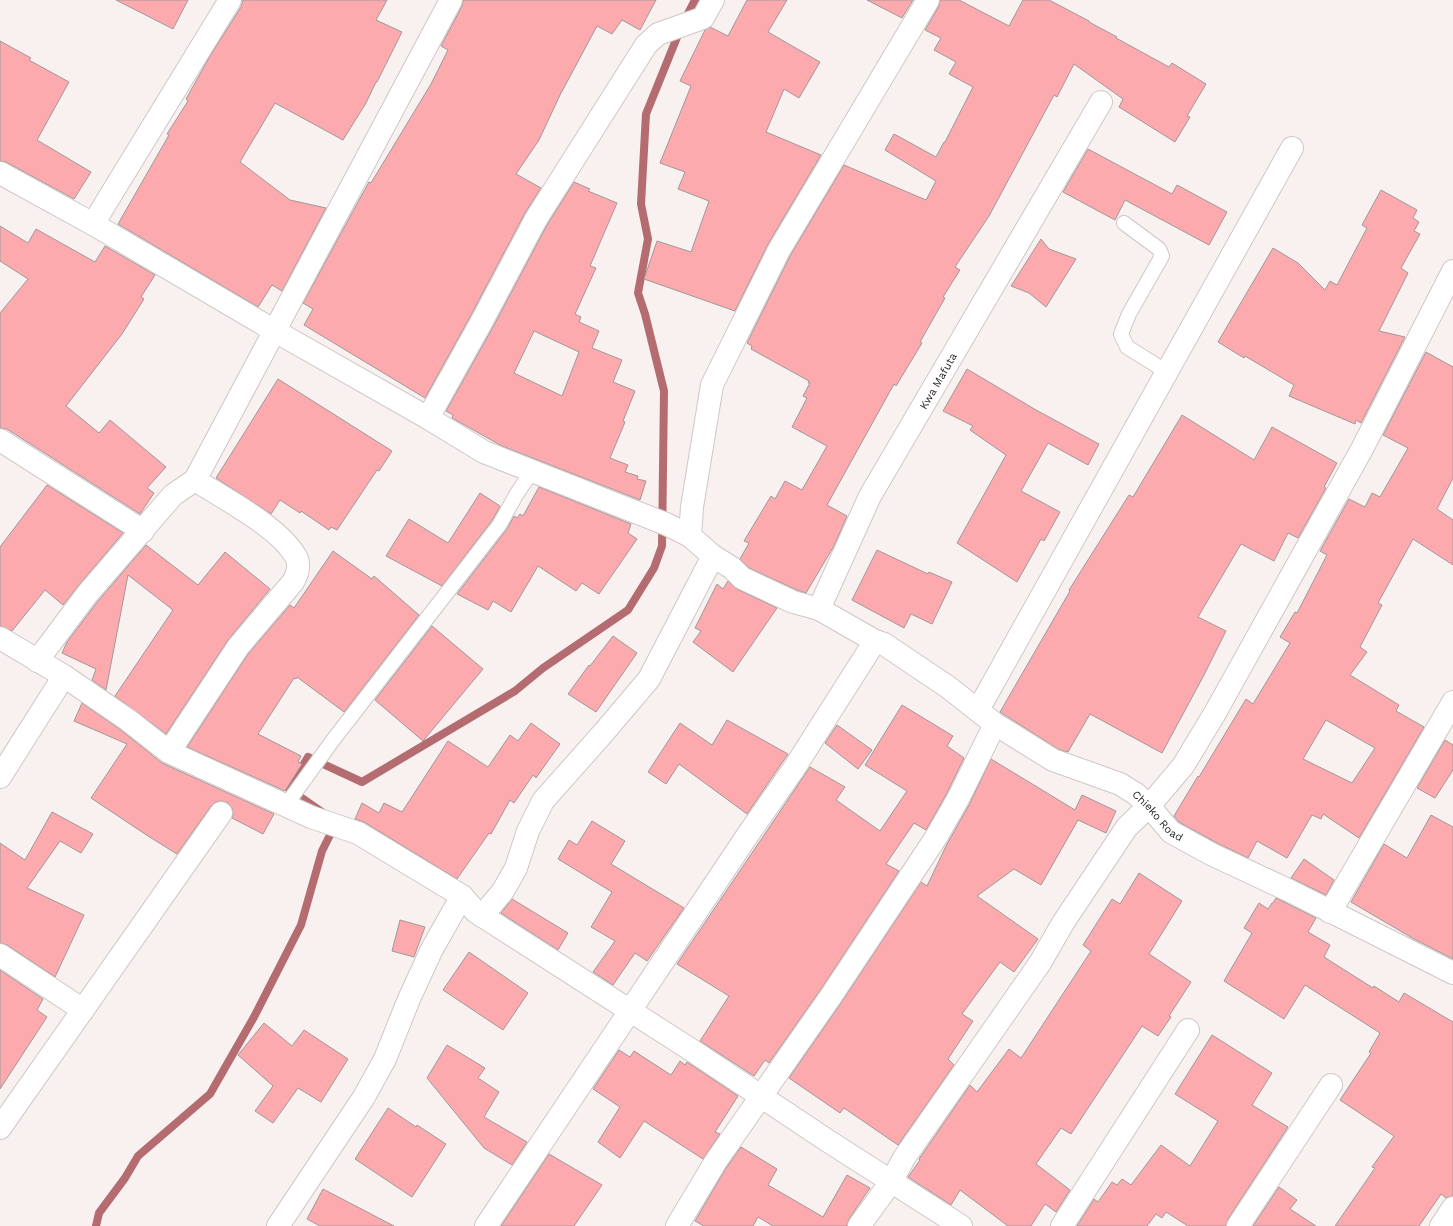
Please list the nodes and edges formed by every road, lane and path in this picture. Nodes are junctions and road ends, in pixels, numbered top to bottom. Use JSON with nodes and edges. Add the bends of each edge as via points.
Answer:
{"nodes":[{"id":1,"x":230,"y":0,"type":"edge"},
{"id":2,"x":451,"y":0,"type":"edge"},
{"id":3,"x":928,"y":0,"type":"edge"},
{"id":4,"x":708,"y":9,"type":"edge"},
{"id":5,"x":1102,"y":102,"type":"dead end"},
{"id":6,"x":1292,"y":148,"type":"dead end"},
{"id":7,"x":0,"y":173,"type":"edge"},
{"id":8,"x":1124,"y":223,"type":"dead end"},
{"id":9,"x":93,"y":224,"type":"junction"},
{"id":10,"x":1453,"y":271,"type":"edge"},
{"id":11,"x":275,"y":331,"type":"junction"},
{"id":12,"x":1167,"y":372,"type":"junction"},
{"id":13,"x":428,"y":418,"type":"junction"},
{"id":14,"x":0,"y":440,"type":"edge"},
{"id":15,"x":532,"y":471,"type":"junction"},
{"id":16,"x":195,"y":480,"type":"junction"},
{"id":17,"x":143,"y":531,"type":"junction"},
{"id":18,"x":690,"y":536,"type":"junction"},
{"id":19,"x":714,"y":556,"type":"junction"},
{"id":20,"x":819,"y":609,"type":"junction"},
{"id":21,"x":0,"y":638,"type":"edge"},
{"id":22,"x":875,"y":641,"type":"junction"},
{"id":23,"x":38,"y":662,"type":"junction"},
{"id":24,"x":64,"y":676,"type":"junction"},
{"id":25,"x":1453,"y":702,"type":"edge"},
{"id":26,"x":978,"y":710,"type":"junction"},
{"id":27,"x":996,"y":724,"type":"junction"},
{"id":28,"x":169,"y":752,"type":"junction"},
{"id":29,"x":0,"y":777,"type":"edge"},
{"id":30,"x":286,"y":805,"type":"junction"},
{"id":31,"x":1149,"y":806,"type":"junction"},
{"id":32,"x":221,"y":813,"type":"dead end"},
{"id":33,"x":462,"y":896,"type":"junction"},
{"id":34,"x":1330,"y":912,"type":"junction"},
{"id":35,"x":482,"y":916,"type":"junction"},
{"id":36,"x":0,"y":955,"type":"edge"},
{"id":37,"x":1453,"y":973,"type":"edge"},
{"id":38,"x":83,"y":1010,"type":"junction"},
{"id":39,"x":630,"y":1011,"type":"junction"},
{"id":40,"x":1188,"y":1030,"type":"dead end"},
{"id":41,"x":1331,"y":1085,"type":"dead end"},
{"id":42,"x":762,"y":1096,"type":"junction"},
{"id":43,"x":0,"y":1128,"type":"edge"},
{"id":44,"x":891,"y":1182,"type":"junction"},
{"id":45,"x":1453,"y":1208,"type":"edge"},
{"id":46,"x":278,"y":1226,"type":"edge"},
{"id":47,"x":486,"y":1226,"type":"edge"},
{"id":48,"x":678,"y":1226,"type":"edge"},
{"id":49,"x":860,"y":1226,"type":"edge"},
{"id":50,"x":961,"y":1226,"type":"edge"},
{"id":51,"x":1062,"y":1226,"type":"edge"},
{"id":52,"x":1238,"y":1226,"type":"edge"},
{"id":53,"x":1441,"y":1226,"type":"edge"}],
"edges":[{"from":1,"to":9,"type":"street"},
{"from":2,"to":11,"type":"street"},
{"from":3,"to":18,"type":"street","via":[[779,250],[712,385],[692,507]]},
{"from":4,"to":13,"type":"street","via":[[658,34],[646,45],[536,219]]},
{"from":5,"to":20,"type":"street","name":"Kwa Mafuta","via":[[870,496]]},
{"from":6,"to":12,"type":"street"},
{"from":7,"to":9,"type":"street"},
{"from":8,"to":12,"type":"lane","via":[[1159,249],[1162,256],[1129,314],[1121,334],[1126,347]]},
{"from":9,"to":11,"type":"street"},
{"from":10,"to":31,"type":"street","via":[[1362,449],[1215,713],[1183,766]]},
{"from":11,"to":13,"type":"street"},
{"from":11,"to":16,"type":"street"},
{"from":12,"to":26,"type":"street"},
{"from":13,"to":15,"type":"street","via":[[484,452]]},
{"from":14,"to":17,"type":"street"},
{"from":15,"to":18,"type":"street"},
{"from":15,"to":30,"type":"lane","via":[[500,524]]},
{"from":16,"to":17,"type":"street","via":[[174,495]]},
{"from":16,"to":28,"type":"street","via":[[262,522],[285,542],[297,559],[298,572],[293,582],[238,647]]},
{"from":17,"to":23,"type":"street","via":[[88,593]]},
{"from":18,"to":19,"type":"street"},
{"from":19,"to":20,"type":"street","via":[[742,578],[793,602]]},
{"from":19,"to":35,"type":"street","via":[[649,679],[543,801],[528,830],[516,868],[503,891]]},
{"from":20,"to":22,"type":"street"},
{"from":21,"to":23,"type":"street"},
{"from":22,"to":26,"type":"street","name":"Chieko Road","via":[[884,644]]},
{"from":22,"to":39,"type":"street","via":[[793,770]]},
{"from":23,"to":24,"type":"street"},
{"from":24,"to":28,"type":"street"},
{"from":24,"to":29,"type":"street"},
{"from":25,"to":34,"type":"street"},
{"from":26,"to":27,"type":"street","name":"Chieko Road"},
{"from":27,"to":31,"type":"street","name":"Chieko Road","via":[[1052,760],[1120,784]]},
{"from":27,"to":42,"type":"street","via":[[935,839],[832,996]]},
{"from":28,"to":30,"type":"street"},
{"from":30,"to":33,"type":"street","via":[[358,834]]},
{"from":31,"to":34,"type":"street","name":"Chieko Road","via":[[1171,832]]},
{"from":31,"to":44,"type":"street","via":[[1123,834],[1063,923],[1040,963],[904,1158]]},
{"from":32,"to":38,"type":"street"},
{"from":33,"to":35,"type":"street"},
{"from":33,"to":46,"type":"street","via":[[432,949],[385,1059],[364,1097]]},
{"from":34,"to":37,"type":"street","name":"Chieko Road"},
{"from":35,"to":39,"type":"street"},
{"from":36,"to":38,"type":"street"},
{"from":38,"to":43,"type":"street"},
{"from":39,"to":42,"type":"street"},
{"from":39,"to":47,"type":"street"},
{"from":40,"to":51,"type":"street"},
{"from":41,"to":52,"type":"street"},
{"from":42,"to":44,"type":"street"},
{"from":42,"to":48,"type":"street","via":[[716,1161]]},
{"from":44,"to":49,"type":"street"},
{"from":44,"to":50,"type":"street"},
{"from":45,"to":53,"type":"street"}]}
